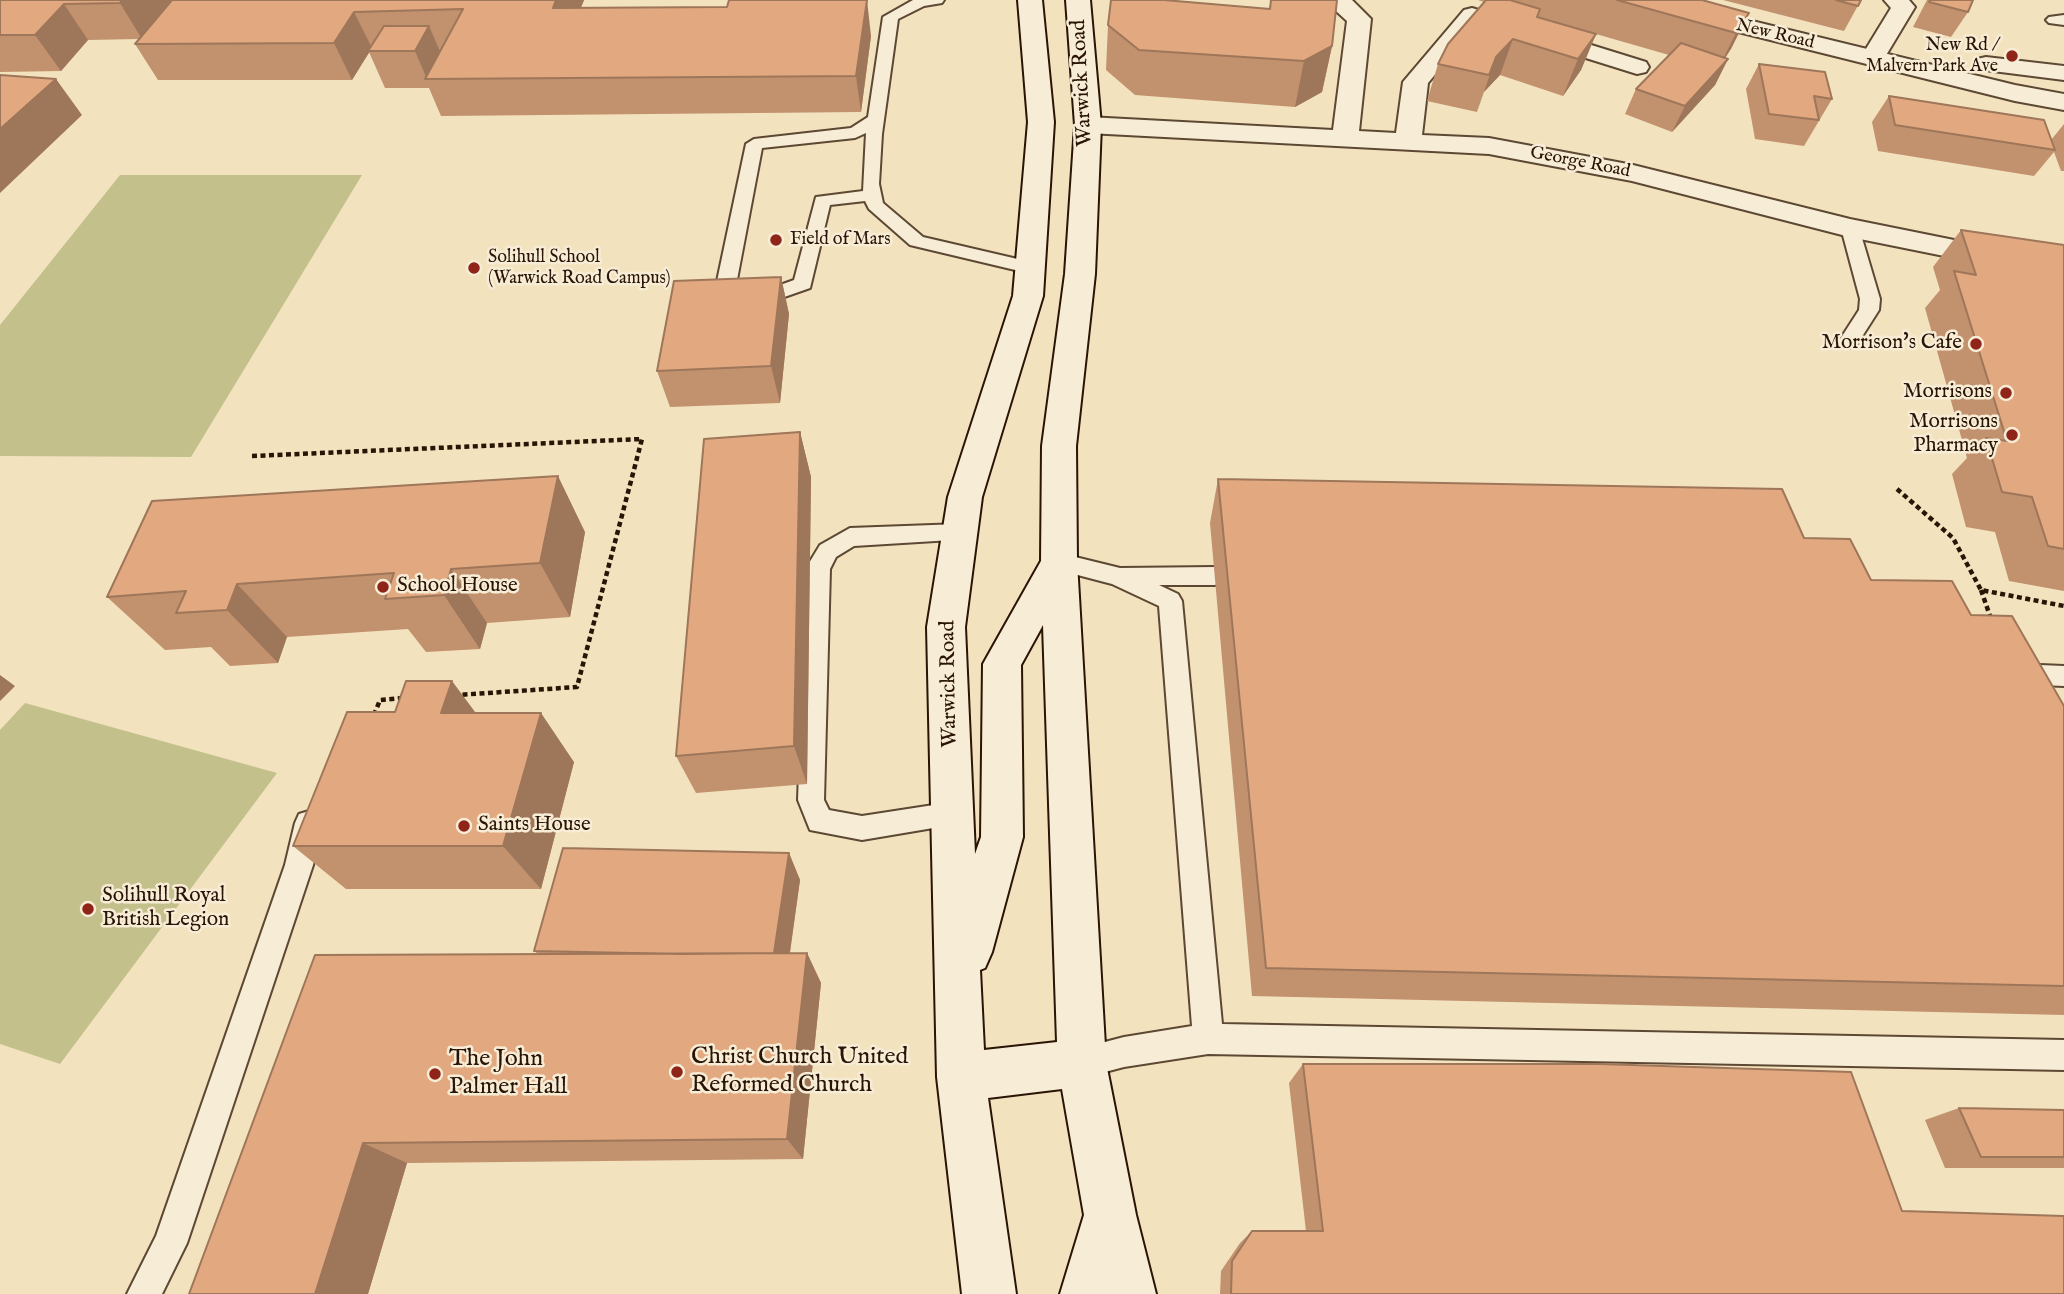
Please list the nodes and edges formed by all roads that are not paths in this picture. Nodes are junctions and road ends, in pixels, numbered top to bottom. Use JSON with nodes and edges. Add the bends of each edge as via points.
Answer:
{"nodes":[{"id":1,"x":937,"y":0,"type":"edge"},
{"id":2,"x":1030,"y":0,"type":"edge"},
{"id":3,"x":1078,"y":0,"type":"edge"},
{"id":4,"x":1288,"y":0,"type":"edge"},
{"id":5,"x":1638,"y":0,"type":"edge"},
{"id":6,"x":1896,"y":0,"type":"edge"},
{"id":7,"x":1873,"y":57,"type":"junction"},
{"id":8,"x":1637,"y":67,"type":"dead end"},
{"id":9,"x":2058,"y":73,"type":"edge"},
{"id":10,"x":2064,"y":101,"type":"edge"},
{"id":11,"x":876,"y":119,"type":"junction"},
{"id":12,"x":1041,"y":122,"type":"junction"},
{"id":13,"x":1088,"y":125,"type":"junction"},
{"id":14,"x":1345,"y":137,"type":"junction"},
{"id":15,"x":1408,"y":141,"type":"junction"},
{"id":16,"x":872,"y":195,"type":"junction"},
{"id":17,"x":1850,"y":228,"type":"junction"},
{"id":18,"x":2064,"y":265,"type":"edge"},
{"id":19,"x":1032,"y":268,"type":"junction"},
{"id":20,"x":1849,"y":341,"type":"dead end"},
{"id":21,"x":960,"y":533,"type":"junction"},
{"id":22,"x":1059,"y":562,"type":"junction"},
{"id":23,"x":1116,"y":576,"type":"junction"},
{"id":24,"x":1215,"y":576,"type":"dead end"},
{"id":25,"x":2001,"y":648,"type":"edge"},
{"id":26,"x":2064,"y":676,"type":"edge"},
{"id":27,"x":317,"y":792,"type":"edge"},
{"id":28,"x":953,"y":814,"type":"junction"},
{"id":29,"x":960,"y":984,"type":"junction"},
{"id":30,"x":1208,"y":1039,"type":"junction"},
{"id":31,"x":2064,"y":1055,"type":"edge"},
{"id":32,"x":1082,"y":1062,"type":"junction"},
{"id":33,"x":961,"y":1077,"type":"junction"},
{"id":34,"x":1110,"y":1214,"type":"junction"},
{"id":35,"x":144,"y":1294,"type":"edge"},
{"id":36,"x":989,"y":1294,"type":"edge"},
{"id":37,"x":1087,"y":1294,"type":"edge"},
{"id":38,"x":1129,"y":1294,"type":"edge"}],
"edges":[{"from":1,"to":11,"type":"lane","via":[[920,2],[891,17]]},
{"from":2,"to":12,"type":"main road","name":"Warwick Road"},
{"from":3,"to":13,"type":"main road","name":"Warwick Road"},
{"from":4,"to":14,"type":"main road","via":[[1343,4],[1359,19]]},
{"from":5,"to":7,"type":"main road","name":"New Road"},
{"from":6,"to":7,"type":"main road","via":[[1903,7]]},
{"from":7,"to":9,"type":"main road","name":"New Road"},
{"from":7,"to":10,"type":"main road","name":"New Road"},
{"from":8,"to":15,"type":"main road","via":[[1472,15],[1416,82]]},
{"from":9,"to":10,"type":"main road"},
{"from":11,"to":16,"type":"lane"},
{"from":11,"to":16,"type":"lane","via":[[855,132],[754,144],[726,286],[743,305],[803,284],[822,201]]},
{"from":12,"to":13,"type":"main road","name":"George Road"},
{"from":12,"to":19,"type":"main road","name":"Warwick Road"},
{"from":13,"to":14,"type":"main road","name":"George Road"},
{"from":13,"to":22,"type":"main road","name":"Warwick Road","via":[[1080,274],[1059,446]]},
{"from":14,"to":15,"type":"main road","name":"George Road"},
{"from":15,"to":17,"type":"main road","name":"George Road","via":[[1489,146],[1620,170]]},
{"from":16,"to":19,"type":"lane","via":[[875,205],[917,241]]},
{"from":17,"to":18,"type":"main road","name":"George Road"},
{"from":17,"to":20,"type":"lane","via":[[1870,310]]},
{"from":19,"to":21,"type":"main road","name":"Warwick Road","via":[[1028,296],[965,497]]},
{"from":21,"to":28,"type":"main road","name":"Warwick Road","via":[[946,627]]},
{"from":21,"to":28,"type":"lane","via":[[850,537],[828,551],[818,568],[814,644],[811,800],[820,821],[862,828]]},
{"from":22,"to":23,"type":"lane"},
{"from":22,"to":29,"type":"main road","via":[[1002,664],[1002,837]]},
{"from":22,"to":32,"type":"main road","name":"Warwick Road"},
{"from":23,"to":24,"type":"lane"},
{"from":23,"to":30,"type":"lane","via":[[1170,601]]},
{"from":25,"to":26,"type":"lane","via":[[2023,684]]},
{"from":27,"to":35,"type":"lane","via":[[299,865],[174,1230]]},
{"from":28,"to":29,"type":"main road","name":"Warwick Road"},
{"from":29,"to":33,"type":"main road","name":"Warwick Road"},
{"from":30,"to":31,"type":"lane"},
{"from":30,"to":32,"type":"lane"},
{"from":32,"to":33,"type":"main road"},
{"from":32,"to":34,"type":"main road","name":"Warwick Road"},
{"from":33,"to":36,"type":"main road","name":"Warwick Road"},
{"from":34,"to":37,"type":"main road"},
{"from":34,"to":38,"type":"main road","name":"Warwick Road"}]}
